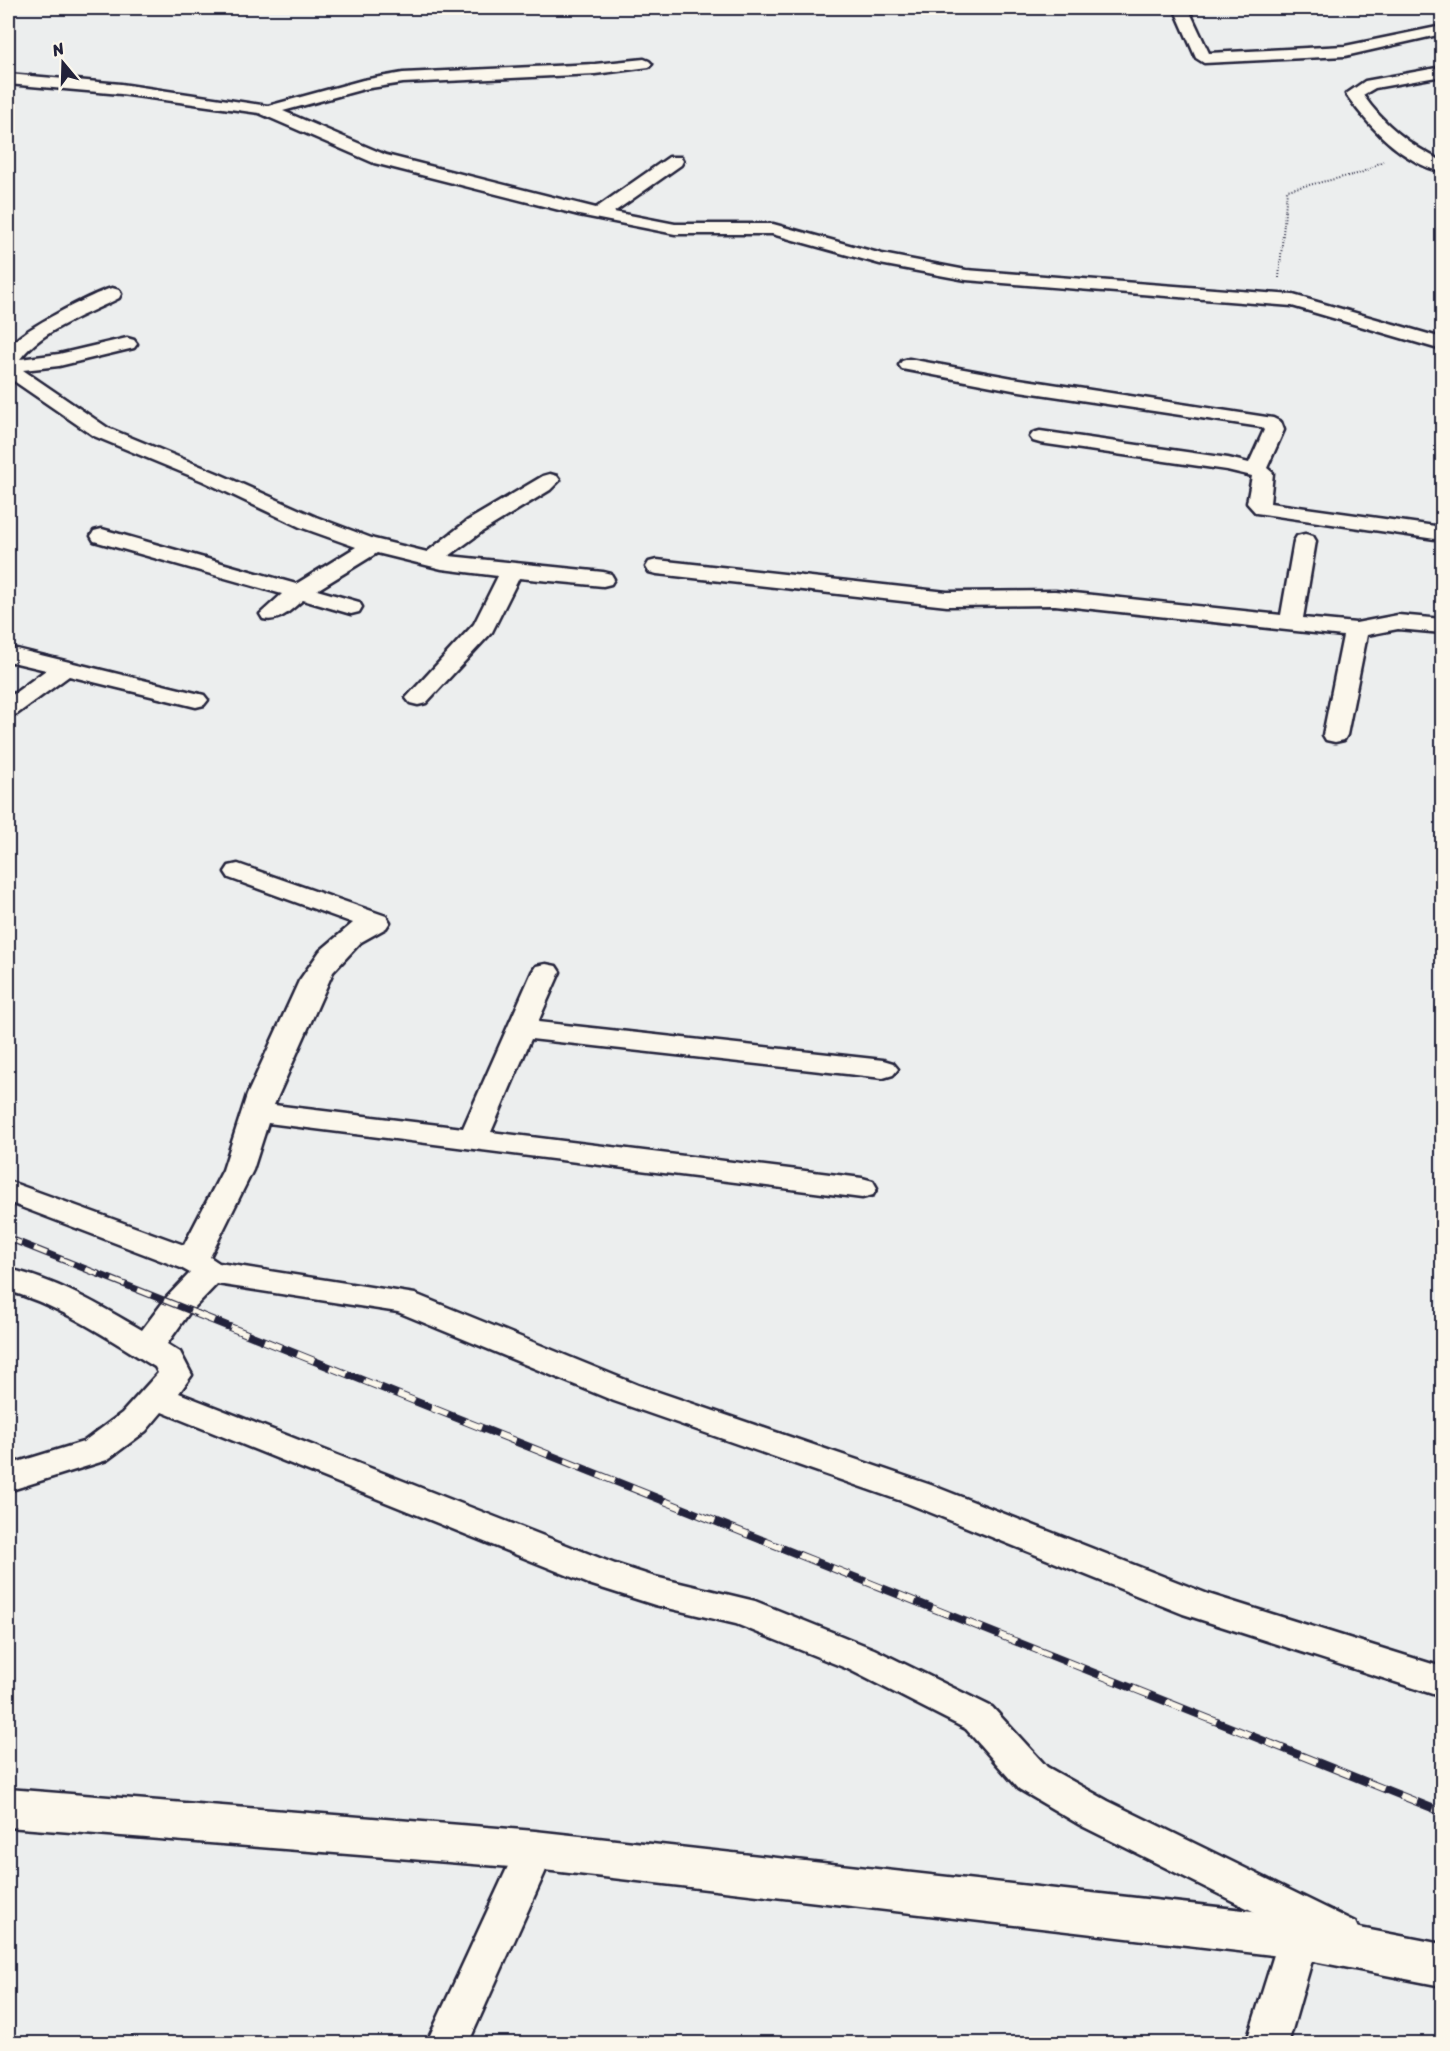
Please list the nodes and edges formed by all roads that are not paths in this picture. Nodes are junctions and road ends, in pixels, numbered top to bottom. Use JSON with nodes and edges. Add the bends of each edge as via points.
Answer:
{"nodes":[{"id":1,"x":1181,"y":8,"type":"edge"},
{"id":2,"x":1443,"y":30,"type":"edge"},
{"id":3,"x":644,"y":64,"type":"dead end"},
{"id":4,"x":1443,"y":72,"type":"edge"},
{"id":5,"x":8,"y":79,"type":"edge"},
{"id":6,"x":267,"y":111,"type":"junction"},
{"id":7,"x":675,"y":161,"type":"dead end"},
{"id":8,"x":1443,"y":168,"type":"edge"},
{"id":9,"x":599,"y":214,"type":"junction"},
{"id":10,"x":112,"y":294,"type":"dead end"},
{"id":11,"x":127,"y":344,"type":"dead end"},
{"id":12,"x":1443,"y":344,"type":"edge"},
{"id":13,"x":8,"y":362,"type":"edge"},
{"id":14,"x":909,"y":365,"type":"dead end"},
{"id":15,"x":8,"y":368,"type":"edge"},
{"id":16,"x":1040,"y":437,"type":"dead end"},
{"id":17,"x":1257,"y":470,"type":"junction"},
{"id":18,"x":550,"y":480,"type":"dead end"},
{"id":19,"x":1443,"y":534,"type":"edge"},
{"id":20,"x":102,"y":536,"type":"dead end"},
{"id":21,"x":1305,"y":541,"type":"dead end"},
{"id":22,"x":374,"y":545,"type":"junction"},
{"id":23,"x":431,"y":559,"type":"junction"},
{"id":24,"x":657,"y":567,"type":"dead end"},
{"id":25,"x":511,"y":571,"type":"junction"},
{"id":26,"x":603,"y":579,"type":"dead end"},
{"id":27,"x":299,"y":592,"type":"junction"},
{"id":28,"x":351,"y":607,"type":"dead end"},
{"id":29,"x":272,"y":614,"type":"dead end"},
{"id":30,"x":1291,"y":623,"type":"junction"},
{"id":31,"x":1443,"y":626,"type":"edge"},
{"id":32,"x":1356,"y":630,"type":"junction"},
{"id":33,"x":8,"y":654,"type":"edge"},
{"id":34,"x":63,"y":669,"type":"junction"},
{"id":35,"x":418,"y":698,"type":"dead end"},
{"id":36,"x":196,"y":700,"type":"dead end"},
{"id":37,"x":8,"y":709,"type":"edge"},
{"id":38,"x":1335,"y":735,"type":"dead end"},
{"id":39,"x":238,"y":872,"type":"dead end"},
{"id":40,"x":546,"y":972,"type":"dead end"},
{"id":41,"x":522,"y":1029,"type":"junction"},
{"id":42,"x":883,"y":1069,"type":"dead end"},
{"id":43,"x":257,"y":1112,"type":"junction"},
{"id":44,"x":473,"y":1139,"type":"junction"},
{"id":45,"x":862,"y":1188,"type":"dead end"},
{"id":46,"x":8,"y":1191,"type":"edge"},
{"id":47,"x":201,"y":1266,"type":"junction"},
{"id":48,"x":8,"y":1280,"type":"edge"},
{"id":49,"x":147,"y":1347,"type":"junction"},
{"id":50,"x":156,"y":1397,"type":"junction"},
{"id":51,"x":8,"y":1478,"type":"edge"},
{"id":52,"x":1443,"y":1682,"type":"edge"},
{"id":53,"x":8,"y":1808,"type":"edge"},
{"id":54,"x":535,"y":1850,"type":"junction"},
{"id":55,"x":1298,"y":1937,"type":"junction"},
{"id":56,"x":1377,"y":1953,"type":"junction"},
{"id":57,"x":1443,"y":1965,"type":"edge"},
{"id":58,"x":447,"y":2043,"type":"edge"},
{"id":59,"x":1267,"y":2043,"type":"edge"}],
"edges":[{"from":1,"to":2,"type":"street","via":[[1204,58],[1345,51]]},
{"from":3,"to":6,"type":"street","via":[[403,78]]},
{"from":4,"to":8,"type":"street","via":[[1370,84],[1354,92],[1372,116],[1404,145]]},
{"from":5,"to":6,"type":"street","via":[[121,89]]},
{"from":6,"to":9,"type":"street","via":[[380,159]]},
{"from":7,"to":9,"type":"street"},
{"from":9,"to":12,"type":"street","via":[[683,230],[773,229],[880,259],[966,275],[1273,299],[1318,306]]},
{"from":10,"to":13,"type":"street","via":[[23,342]]},
{"from":11,"to":15,"type":"street"},
{"from":14,"to":17,"type":"street","via":[[1266,422],[1274,430]]},
{"from":15,"to":22,"type":"street","via":[[101,432],[308,522]]},
{"from":16,"to":17,"type":"street"},
{"from":17,"to":19,"type":"street","via":[[1263,473],[1258,502],[1264,508]]},
{"from":18,"to":23,"type":"street","via":[[475,526]]},
{"from":20,"to":27,"type":"street"},
{"from":21,"to":30,"type":"street"},
{"from":22,"to":23,"type":"street"},
{"from":22,"to":27,"type":"street"},
{"from":23,"to":25,"type":"street"},
{"from":24,"to":30,"type":"street","via":[[947,599],[1055,598]]},
{"from":25,"to":26,"type":"street"},
{"from":25,"to":35,"type":"street","via":[[484,627]]},
{"from":27,"to":28,"type":"street"},
{"from":27,"to":29,"type":"street"},
{"from":30,"to":32,"type":"street"},
{"from":31,"to":32,"type":"street","via":[[1398,622]]},
{"from":32,"to":38,"type":"street"},
{"from":33,"to":34,"type":"street"},
{"from":34,"to":36,"type":"street"},
{"from":34,"to":37,"type":"street"},
{"from":39,"to":43,"type":"street","via":[[376,922],[335,952],[316,975]]},
{"from":40,"to":41,"type":"street"},
{"from":41,"to":42,"type":"street"},
{"from":41,"to":44,"type":"street"},
{"from":43,"to":44,"type":"street"},
{"from":43,"to":47,"type":"street"},
{"from":44,"to":45,"type":"street"},
{"from":46,"to":47,"type":"street"},
{"from":47,"to":49,"type":"street"},
{"from":47,"to":52,"type":"street","via":[[404,1302],[626,1393],[919,1494],[1196,1604]]},
{"from":48,"to":49,"type":"street","via":[[61,1298]]},
{"from":49,"to":50,"type":"street","via":[[168,1360],[175,1375]]},
{"from":50,"to":51,"type":"street","via":[[134,1422],[95,1451]]},
{"from":50,"to":56,"type":"street","via":[[602,1574],[742,1611],[861,1659],[979,1718],[1033,1778],[1074,1802]]},
{"from":53,"to":54,"type":"main road"},
{"from":54,"to":55,"type":"main road"},
{"from":54,"to":58,"type":"street"},
{"from":55,"to":56,"type":"main road"},
{"from":55,"to":59,"type":"street"},
{"from":56,"to":57,"type":"main road"}]}
